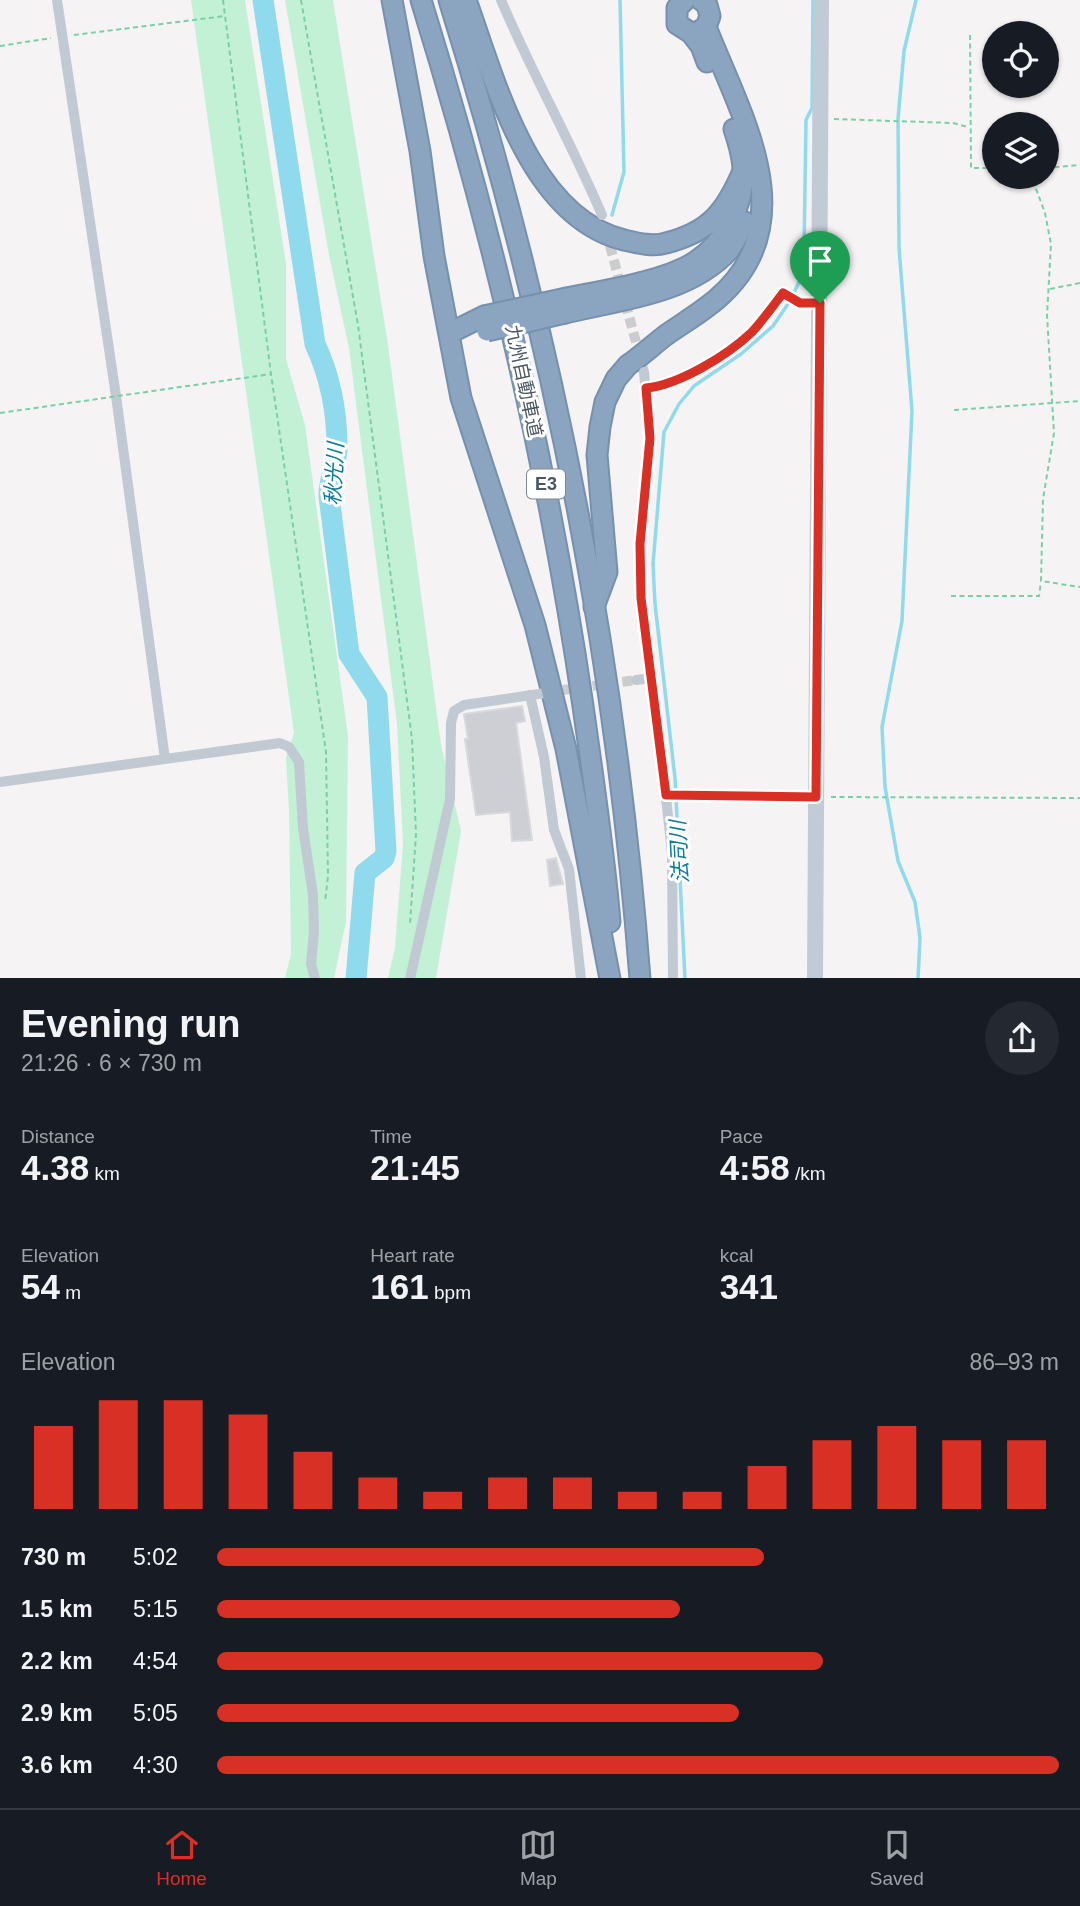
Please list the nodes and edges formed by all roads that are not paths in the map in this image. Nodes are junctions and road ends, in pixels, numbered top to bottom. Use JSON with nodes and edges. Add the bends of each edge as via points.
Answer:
{"nodes":[{"id":1,"x":57,"y":0,"type":"edge"},
{"id":2,"x":392,"y":0,"type":"edge"},
{"id":3,"x":421,"y":0,"type":"edge"},
{"id":4,"x":449,"y":0,"type":"edge"},
{"id":5,"x":466,"y":0,"type":"edge"},
{"id":6,"x":501,"y":0,"type":"edge"},
{"id":7,"x":701,"y":0,"type":"edge"},
{"id":8,"x":821,"y":0,"type":"edge"},
{"id":9,"x":681,"y":1,"type":"edge"},
{"id":10,"x":698,"y":30,"type":"junction"},
{"id":11,"x":746,"y":131,"type":"junction"},
{"id":12,"x":743,"y":171,"type":"junction"},
{"id":13,"x":602,"y":215,"type":"dead end"},
{"id":14,"x":820,"y":303,"type":"junction"},
{"id":15,"x":563,"y":306,"type":"junction"},
{"id":16,"x":450,"y":334,"type":"junction"},
{"id":17,"x":644,"y":372,"type":"tunnel mouth"},
{"id":18,"x":646,"y":388,"type":"junction"},
{"id":19,"x":594,"y":608,"type":"junction"},
{"id":20,"x":653,"y":678,"type":"junction"},
{"id":21,"x":636,"y":680,"type":"tunnel mouth"},
{"id":22,"x":545,"y":693,"type":"tunnel mouth"},
{"id":23,"x":530,"y":695,"type":"junction"},
{"id":24,"x":165,"y":759,"type":"junction"},
{"id":25,"x":0,"y":782,"type":"edge"},
{"id":26,"x":313,"y":977,"type":"edge"},
{"id":27,"x":410,"y":978,"type":"edge"},
{"id":28,"x":581,"y":978,"type":"edge"},
{"id":29,"x":612,"y":978,"type":"edge"},
{"id":30,"x":640,"y":978,"type":"edge"},
{"id":31,"x":673,"y":978,"type":"edge"},
{"id":32,"x":815,"y":978,"type":"edge"}],
"edges":[{"from":1,"to":24,"type":"street"},
{"from":2,"to":16,"type":"highway"},
{"from":3,"to":29,"type":"highway","name":"九州自動車道","number":"E3","via":[[492,246],[551,508],[593,776]]},
{"from":4,"to":19,"type":"highway","name":"九州自動車道","number":"E3","via":[[544,347]]},
{"from":5,"to":12,"type":"highway","via":[[530,158],[568,208],[592,227],[638,243],[660,245],[686,238],[730,203]]},
{"from":6,"to":13,"type":"street"},
{"from":7,"to":10,"type":"highway","via":[[710,16]]},
{"from":8,"to":14,"type":"street"},
{"from":9,"to":10,"type":"highway","via":[[675,13],[677,24]]},
{"from":10,"to":11,"type":"highway"},
{"from":10,"to":12,"type":"highway","via":[[735,130]]},
{"from":11,"to":15,"type":"highway","via":[[752,167],[750,208],[730,249],[703,272],[665,289]]},
{"from":11,"to":19,"type":"highway","via":[[758,163],[764,205],[752,255],[718,299],[628,365],[606,402],[597,455],[607,572]]},
{"from":12,"to":15,"type":"highway","via":[[735,216],[695,262]]},
{"from":14,"to":18,"type":"street","via":[[800,303],[783,293],[751,332],[730,348],[665,386]]},
{"from":14,"to":32,"type":"street"},
{"from":15,"to":16,"type":"highway","bridge":true},
{"from":16,"to":29,"type":"highway","via":[[461,398],[535,625],[566,749]]},
{"from":17,"to":18,"type":"street"},
{"from":18,"to":20,"type":"street","via":[[650,438],[640,544],[641,598]]},
{"from":19,"to":30,"type":"highway","name":"九州自動車道","number":"E3","via":[[634,891]]},
{"from":20,"to":21,"type":"street"},
{"from":20,"to":31,"type":"street","via":[[672,853]]},
{"from":22,"to":23,"type":"street"},
{"from":23,"to":27,"type":"street","via":[[454,710],[450,799]]},
{"from":23,"to":28,"type":"street","via":[[554,830],[569,869]]},
{"from":24,"to":25,"type":"street"},
{"from":24,"to":26,"type":"street","via":[[280,743],[296,755],[313,895]]}]}
